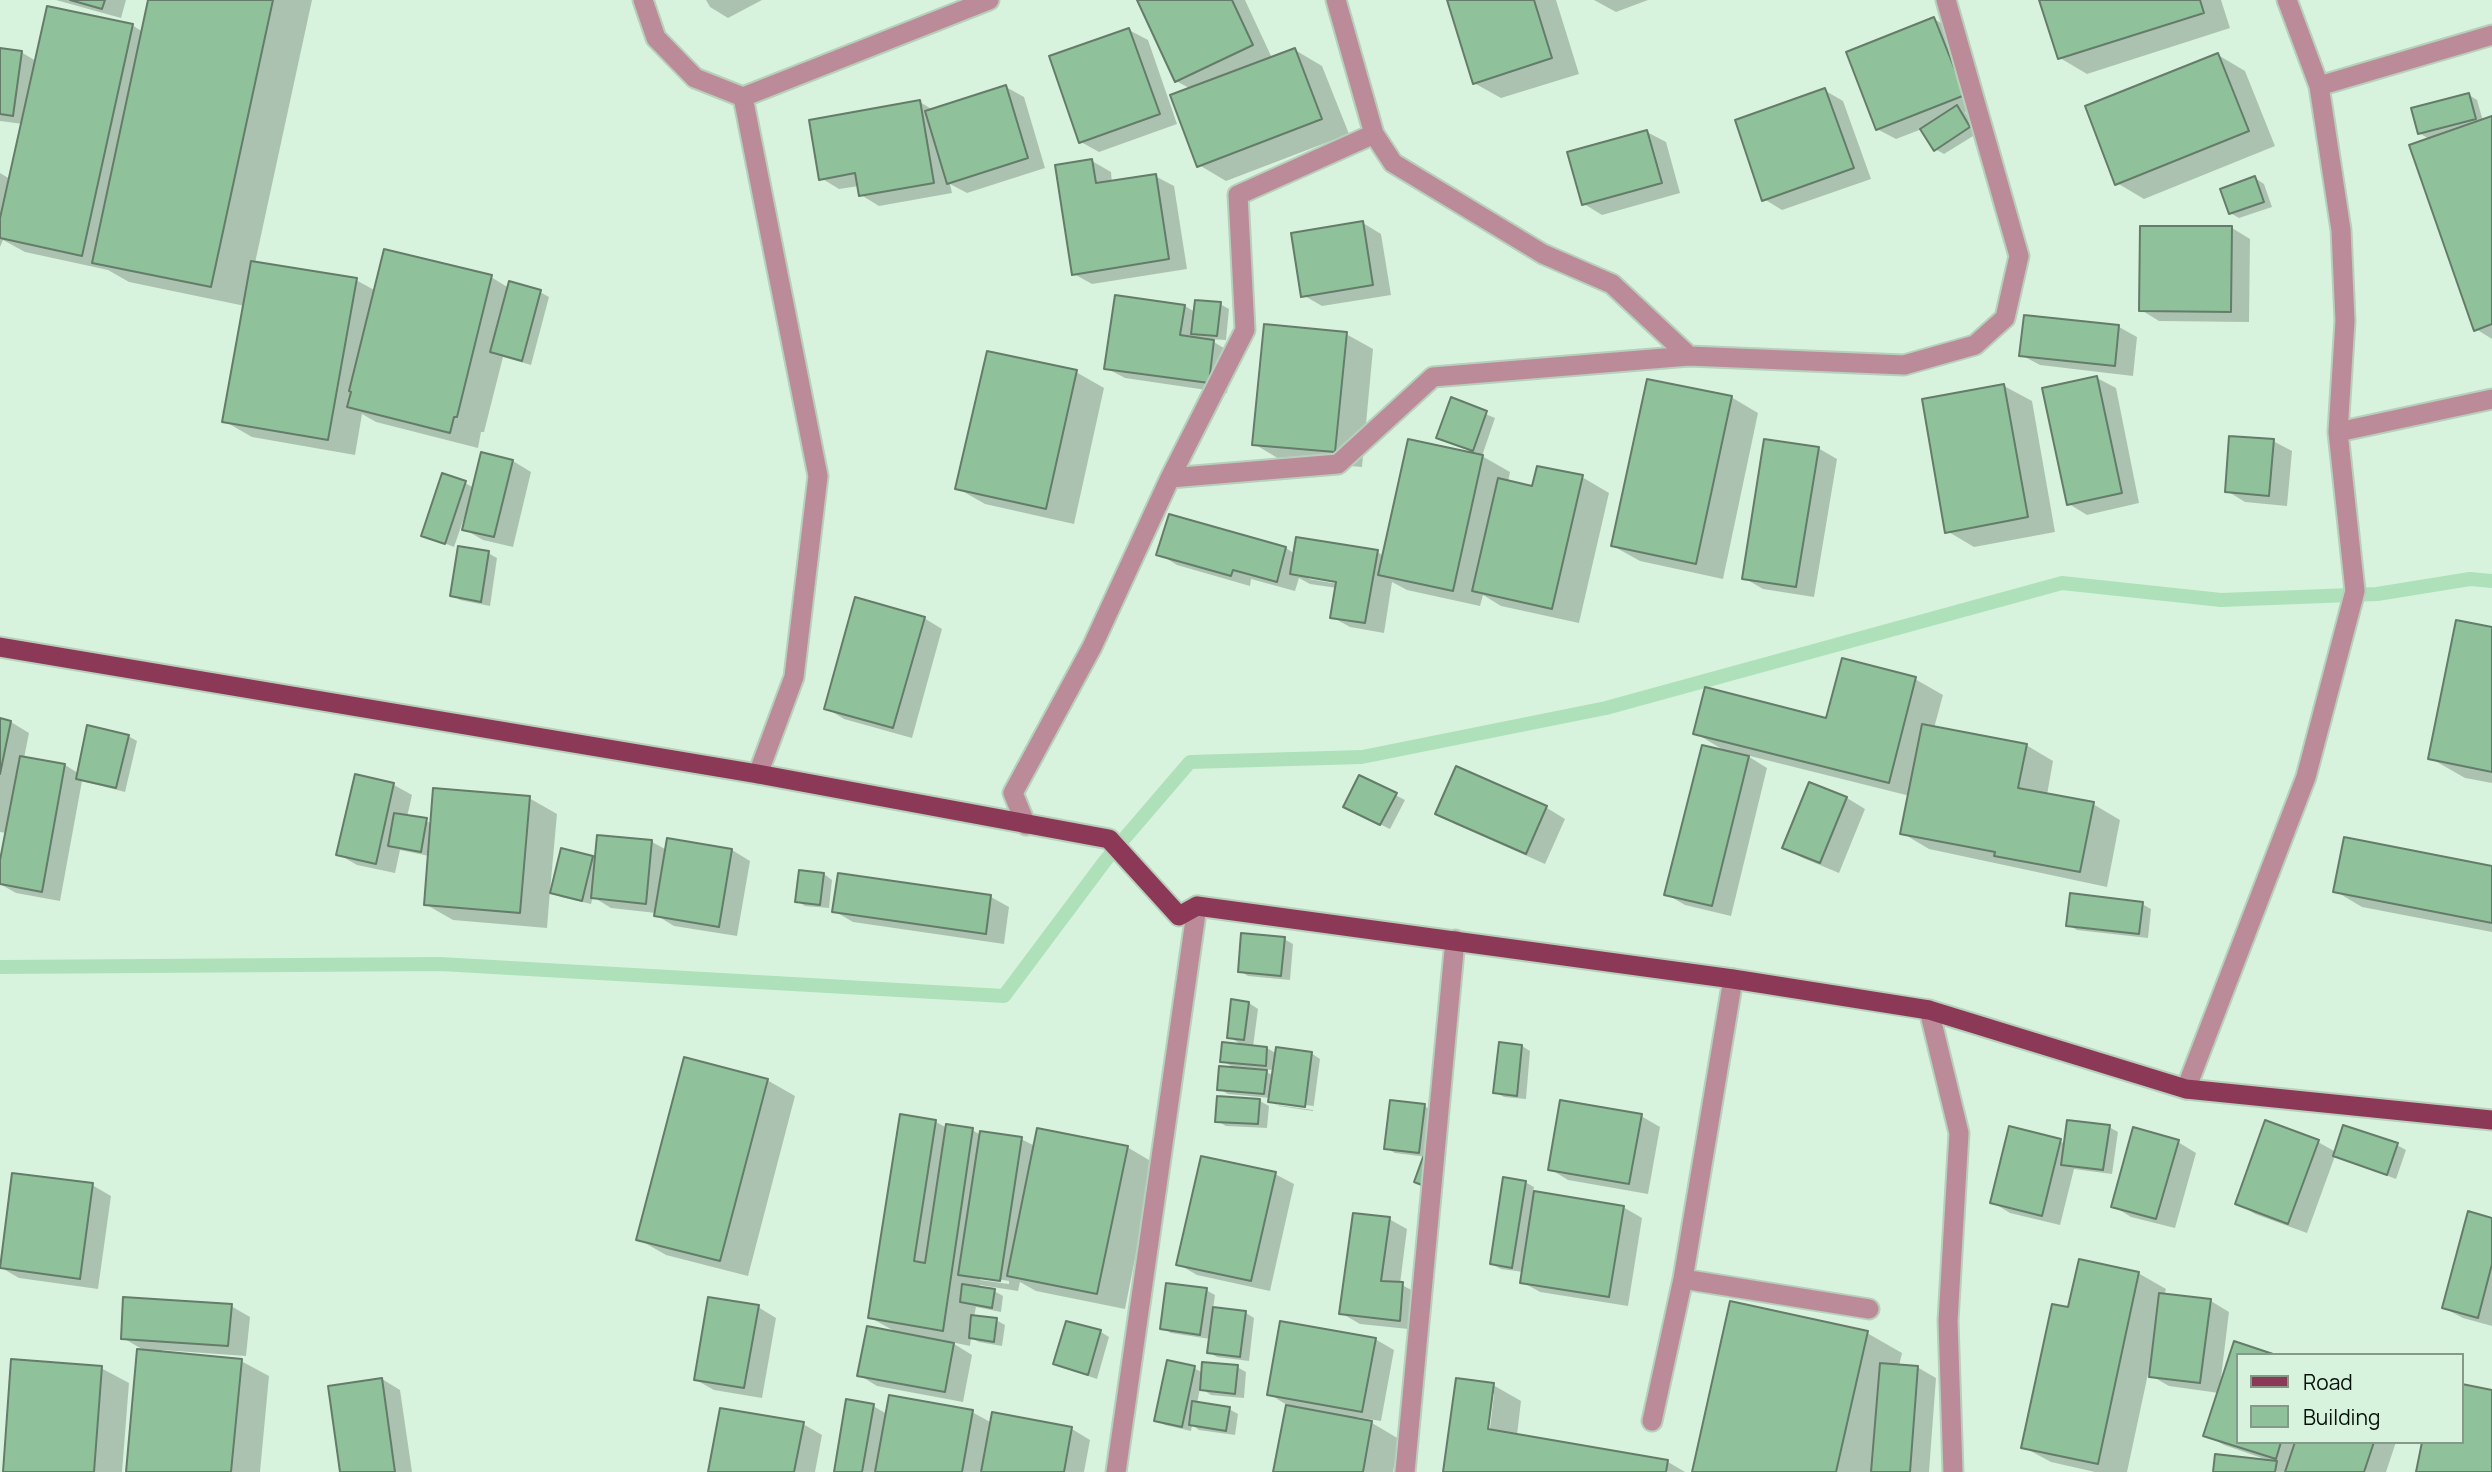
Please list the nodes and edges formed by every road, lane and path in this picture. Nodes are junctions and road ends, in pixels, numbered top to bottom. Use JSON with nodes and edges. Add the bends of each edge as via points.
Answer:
{"nodes":[{"id":1,"x":643,"y":0,"type":"edge"},
{"id":2,"x":989,"y":0,"type":"edge"},
{"id":3,"x":1336,"y":0,"type":"edge"},
{"id":4,"x":1946,"y":0,"type":"edge"},
{"id":5,"x":2287,"y":0,"type":"edge"},
{"id":6,"x":2492,"y":35,"type":"edge"},
{"id":7,"x":2319,"y":86,"type":"junction"},
{"id":8,"x":743,"y":96,"type":"junction"},
{"id":9,"x":1374,"y":134,"type":"junction"},
{"id":10,"x":1689,"y":356,"type":"junction"},
{"id":11,"x":2492,"y":398,"type":"edge"},
{"id":12,"x":2338,"y":432,"type":"junction"},
{"id":13,"x":1170,"y":478,"type":"junction"},
{"id":14,"x":0,"y":647,"type":"edge"},
{"id":15,"x":758,"y":774,"type":"junction"},
{"id":16,"x":1026,"y":825,"type":"junction"},
{"id":17,"x":1196,"y":906,"type":"junction"},
{"id":18,"x":1455,"y":940,"type":"junction"},
{"id":19,"x":1733,"y":979,"type":"junction"},
{"id":20,"x":1929,"y":1010,"type":"junction"},
{"id":21,"x":2186,"y":1089,"type":"junction"},
{"id":22,"x":2492,"y":1120,"type":"edge"},
{"id":23,"x":1683,"y":1279,"type":"junction"},
{"id":24,"x":1869,"y":1309,"type":"dead end"},
{"id":25,"x":1652,"y":1421,"type":"dead end"},
{"id":26,"x":1115,"y":1472,"type":"edge"},
{"id":27,"x":1405,"y":1472,"type":"edge"},
{"id":28,"x":1953,"y":1472,"type":"edge"}],
"edges":[{"from":1,"to":8,"type":"street","via":[[656,38],[695,78]]},
{"from":2,"to":8,"type":"street"},
{"from":3,"to":9,"type":"street"},
{"from":4,"to":10,"type":"street","via":[[2019,256],[2005,318],[1975,345],[1904,365]]},
{"from":5,"to":7,"type":"street"},
{"from":6,"to":7,"type":"street"},
{"from":7,"to":12,"type":"street","via":[[2341,230],[2345,321]]},
{"from":8,"to":15,"type":"street","via":[[818,476],[794,677]]},
{"from":9,"to":10,"type":"street","via":[[1393,163],[1543,254],[1612,284]]},
{"from":9,"to":13,"type":"street","via":[[1238,195],[1245,330]]},
{"from":10,"to":13,"type":"street","via":[[1433,377],[1338,464]]},
{"from":11,"to":12,"type":"street"},
{"from":12,"to":21,"type":"street","via":[[2355,591],[2306,777]]},
{"from":13,"to":16,"type":"street","via":[[1092,647],[1013,793]]},
{"from":14,"to":15,"type":"main road"},
{"from":15,"to":16,"type":"main road"},
{"from":16,"to":17,"type":"main road","via":[[1109,839],[1179,916]]},
{"from":17,"to":18,"type":"main road"},
{"from":17,"to":26,"type":"street"},
{"from":18,"to":19,"type":"main road"},
{"from":18,"to":27,"type":"street"},
{"from":19,"to":20,"type":"main road"},
{"from":19,"to":23,"type":"street"},
{"from":20,"to":21,"type":"main road"},
{"from":20,"to":28,"type":"street","via":[[1959,1133],[1948,1321]]},
{"from":21,"to":22,"type":"main road"},
{"from":23,"to":24,"type":"street"},
{"from":23,"to":25,"type":"street"}]}
